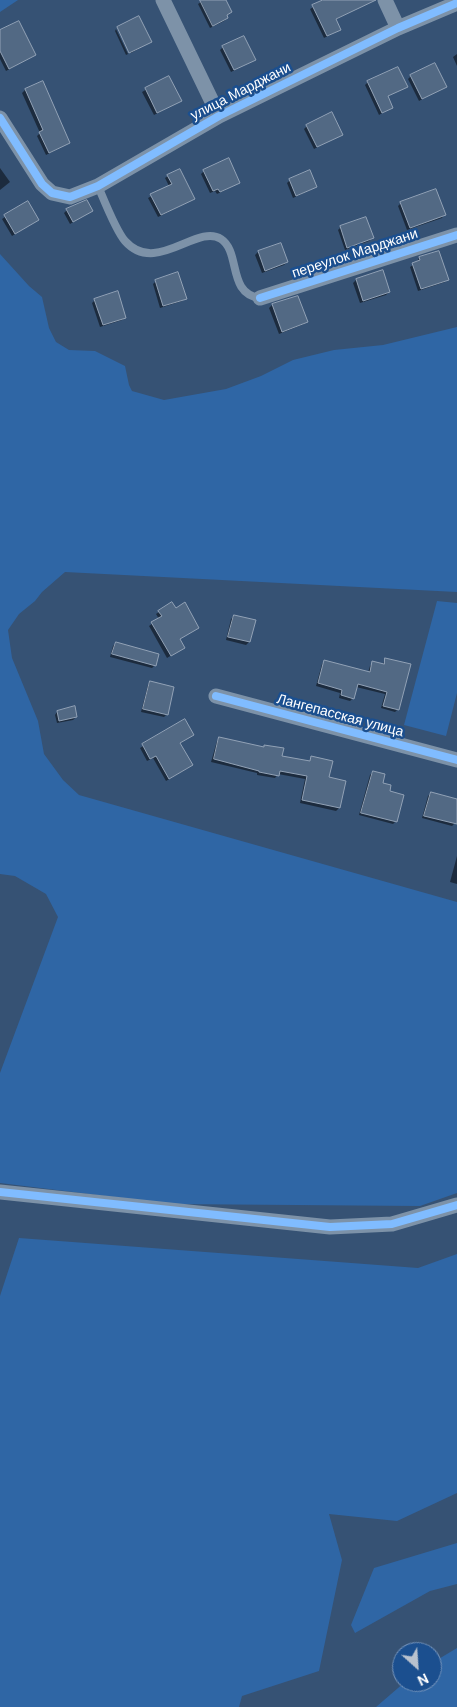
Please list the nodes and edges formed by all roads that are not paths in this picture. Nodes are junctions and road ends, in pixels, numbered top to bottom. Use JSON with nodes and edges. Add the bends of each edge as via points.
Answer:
{"nodes":[{"id":1,"x":163,"y":0,"type":"edge"},
{"id":2,"x":386,"y":0,"type":"edge"},
{"id":3,"x":457,"y":2,"type":"edge"},
{"id":4,"x":398,"y":28,"type":"junction"},
{"id":5,"x":220,"y":116,"type":"junction"},
{"id":6,"x":0,"y":118,"type":"edge"},
{"id":7,"x":98,"y":186,"type":"junction"},
{"id":8,"x":457,"y":235,"type":"edge"},
{"id":9,"x":260,"y":298,"type":"joint"},
{"id":10,"x":216,"y":696,"type":"dead end"},
{"id":11,"x":457,"y":760,"type":"edge"},
{"id":12,"x":0,"y":1192,"type":"edge"},
{"id":13,"x":457,"y":1204,"type":"edge"}],
"edges":[{"from":1,"to":5,"type":"street"},
{"from":2,"to":4,"type":"street"},
{"from":3,"to":4,"type":"street","name":"улица Марджани"},
{"from":4,"to":5,"type":"street","name":"улица Марджани"},
{"from":5,"to":7,"type":"street","name":"улица Марджани"},
{"from":6,"to":7,"type":"street","name":"улица Марджани","via":[[42,184],[52,193],[70,197]]},
{"from":7,"to":9,"type":"lane","via":[[123,240],[132,248],[139,252],[165,252],[204,237],[218,237],[227,246],[244,292]]},
{"from":8,"to":9,"type":"street","name":"переулок Марджани"},
{"from":10,"to":11,"type":"street","name":"Лангепасская улица"},
{"from":12,"to":13,"type":"street","via":[[330,1227],[392,1224]]}]}
